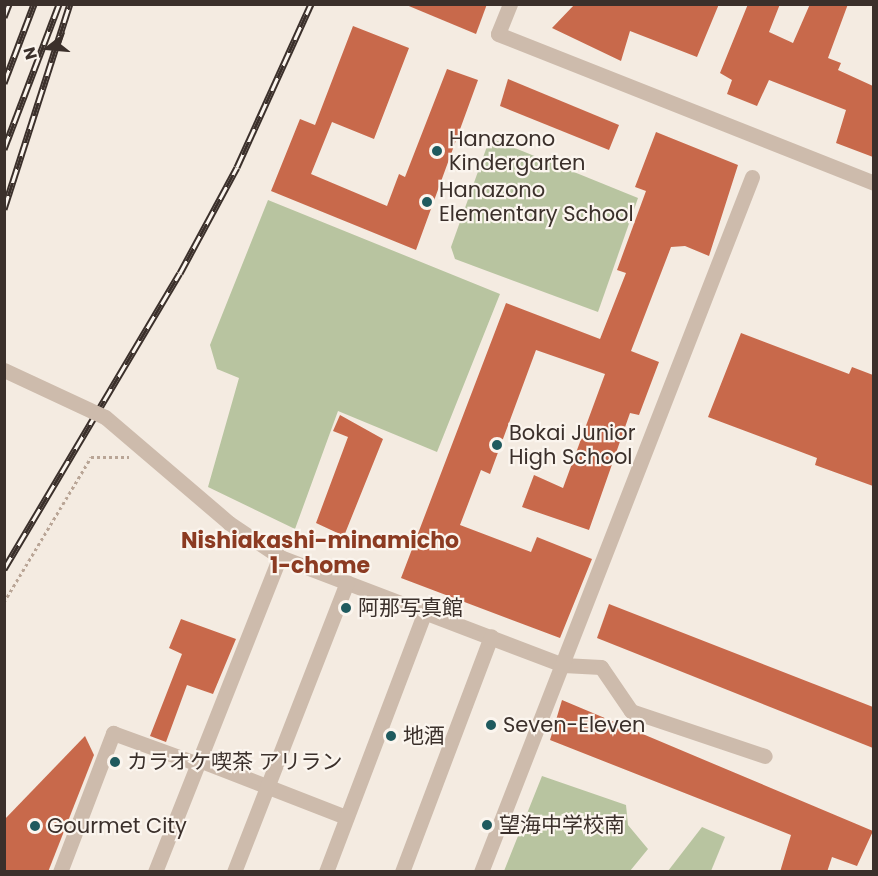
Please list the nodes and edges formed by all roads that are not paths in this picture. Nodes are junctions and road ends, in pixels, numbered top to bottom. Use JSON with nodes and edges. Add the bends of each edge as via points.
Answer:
{"nodes":[{"id":1,"x":510,"y":4,"type":"edge"},
{"id":2,"x":752,"y":177,"type":"dead end"},
{"id":3,"x":873,"y":183,"type":"edge"},
{"id":4,"x":4,"y":370,"type":"edge"},
{"id":5,"x":280,"y":557,"type":"junction"},
{"id":6,"x":347,"y":582,"type":"junction"},
{"id":7,"x":425,"y":611,"type":"junction"},
{"id":8,"x":491,"y":636,"type":"junction"},
{"id":9,"x":563,"y":664,"type":"junction"},
{"id":10,"x":765,"y":756,"type":"dead end"},
{"id":11,"x":199,"y":762,"type":"junction"},
{"id":12,"x":267,"y":788,"type":"junction"},
{"id":13,"x":346,"y":817,"type":"junction"},
{"id":14,"x":60,"y":872,"type":"edge"},
{"id":15,"x":155,"y":872,"type":"edge"},
{"id":16,"x":234,"y":872,"type":"edge"},
{"id":17,"x":326,"y":872,"type":"edge"},
{"id":18,"x":402,"y":872,"type":"edge"},
{"id":19,"x":481,"y":872,"type":"edge"}],
"edges":[{"from":1,"to":3,"type":"street","via":[[498,34]]},
{"from":2,"to":9,"type":"street"},
{"from":4,"to":5,"type":"street","bridge":true,"via":[[105,417],[144,446],[229,523]]},
{"from":5,"to":6,"type":"street"},
{"from":5,"to":11,"type":"street"},
{"from":6,"to":7,"type":"street"},
{"from":6,"to":12,"type":"street"},
{"from":7,"to":8,"type":"street"},
{"from":7,"to":13,"type":"street"},
{"from":8,"to":9,"type":"street"},
{"from":8,"to":18,"type":"street"},
{"from":9,"to":10,"type":"street","via":[[601,667],[631,711]]},
{"from":9,"to":19,"type":"street"},
{"from":11,"to":12,"type":"street"},
{"from":11,"to":14,"type":"street","via":[[113,733]]},
{"from":11,"to":15,"type":"street"},
{"from":12,"to":13,"type":"street"},
{"from":12,"to":16,"type":"street"},
{"from":13,"to":17,"type":"street"}]}
